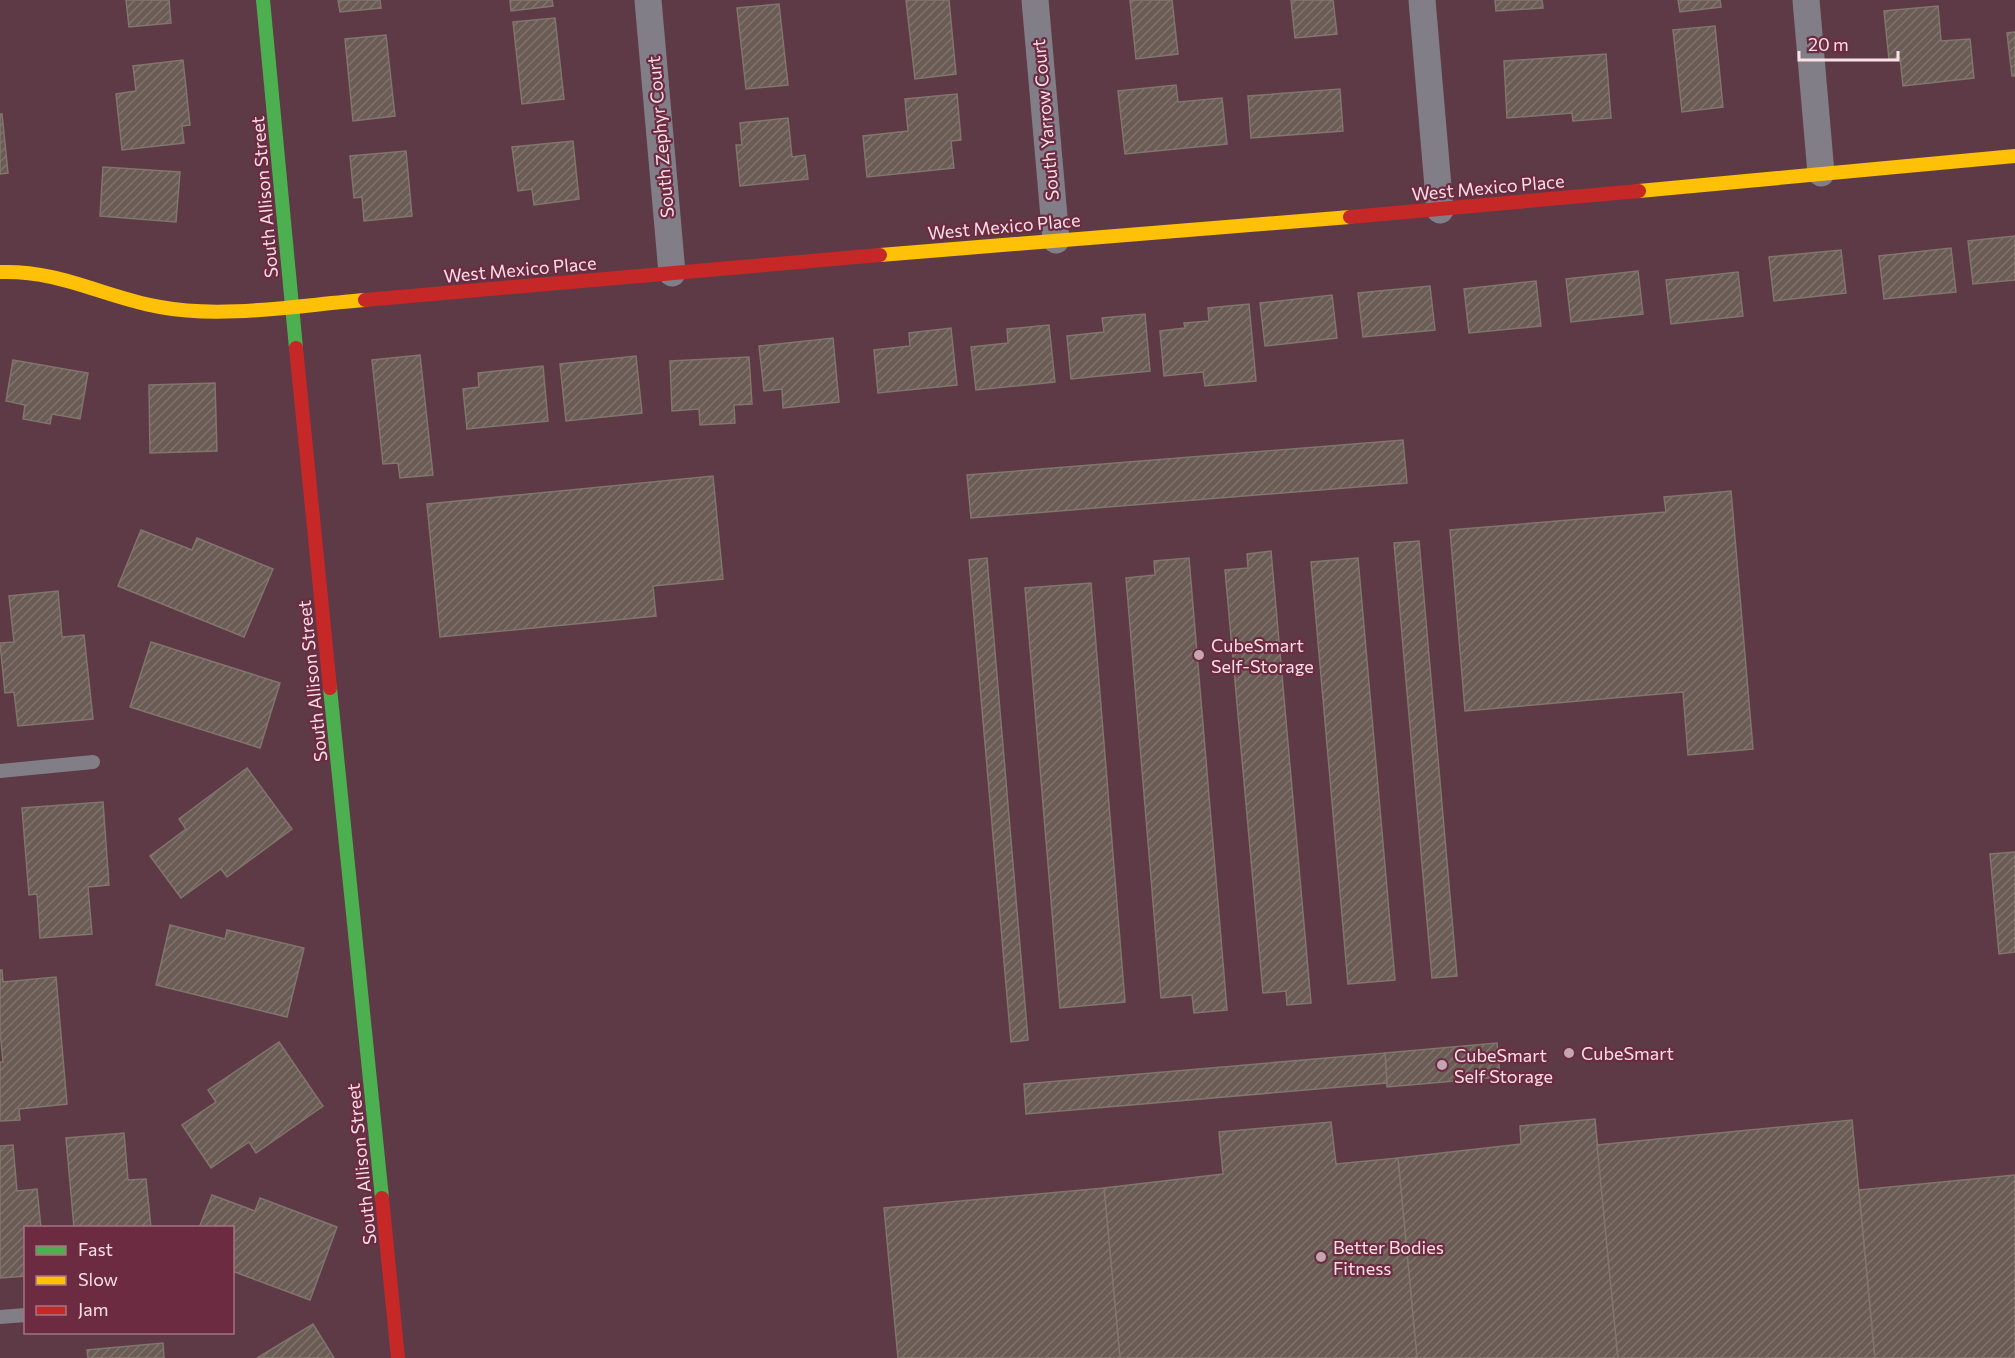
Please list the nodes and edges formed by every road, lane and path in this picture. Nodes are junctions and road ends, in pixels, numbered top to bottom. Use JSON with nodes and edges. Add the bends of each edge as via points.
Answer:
{"nodes":[{"id":1,"x":263,"y":0,"type":"edge"},
{"id":2,"x":648,"y":0,"type":"edge"},
{"id":3,"x":1035,"y":0,"type":"edge"},
{"id":4,"x":1422,"y":0,"type":"edge"},
{"id":5,"x":1806,"y":0,"type":"edge"},
{"id":6,"x":2015,"y":156,"type":"edge"},
{"id":7,"x":1821,"y":173,"type":"junction"},
{"id":8,"x":1440,"y":210,"type":"junction"},
{"id":9,"x":1056,"y":240,"type":"junction"},
{"id":10,"x":0,"y":272,"type":"edge"},
{"id":11,"x":672,"y":273,"type":"junction"},
{"id":12,"x":292,"y":307,"type":"junction"},
{"id":13,"x":93,"y":762,"type":"dead end"},
{"id":14,"x":0,"y":771,"type":"edge"},
{"id":15,"x":24,"y":1315,"type":"edge"},
{"id":16,"x":0,"y":1317,"type":"edge"},
{"id":17,"x":398,"y":1358,"type":"edge"}],
"edges":[{"from":1,"to":12,"type":"street","name":"South Allison Street"},
{"from":2,"to":11,"type":"street","name":"South Zephyr Court"},
{"from":3,"to":9,"type":"street","name":"South Yarrow Court"},
{"from":4,"to":8,"type":"street"},
{"from":5,"to":7,"type":"street"},
{"from":6,"to":7,"type":"street","name":"West Mexico Place"},
{"from":7,"to":8,"type":"street","name":"West Mexico Place"},
{"from":8,"to":9,"type":"street","name":"West Mexico Place"},
{"from":9,"to":11,"type":"street","name":"West Mexico Place"},
{"from":10,"to":12,"type":"street","name":"West Mexico Place","via":[[48,274],[149,305],[190,311]]},
{"from":11,"to":12,"type":"street","name":"West Mexico Place"},
{"from":12,"to":17,"type":"street","name":"South Allison Street"},
{"from":13,"to":14,"type":"lane"},
{"from":15,"to":16,"type":"lane"}]}
